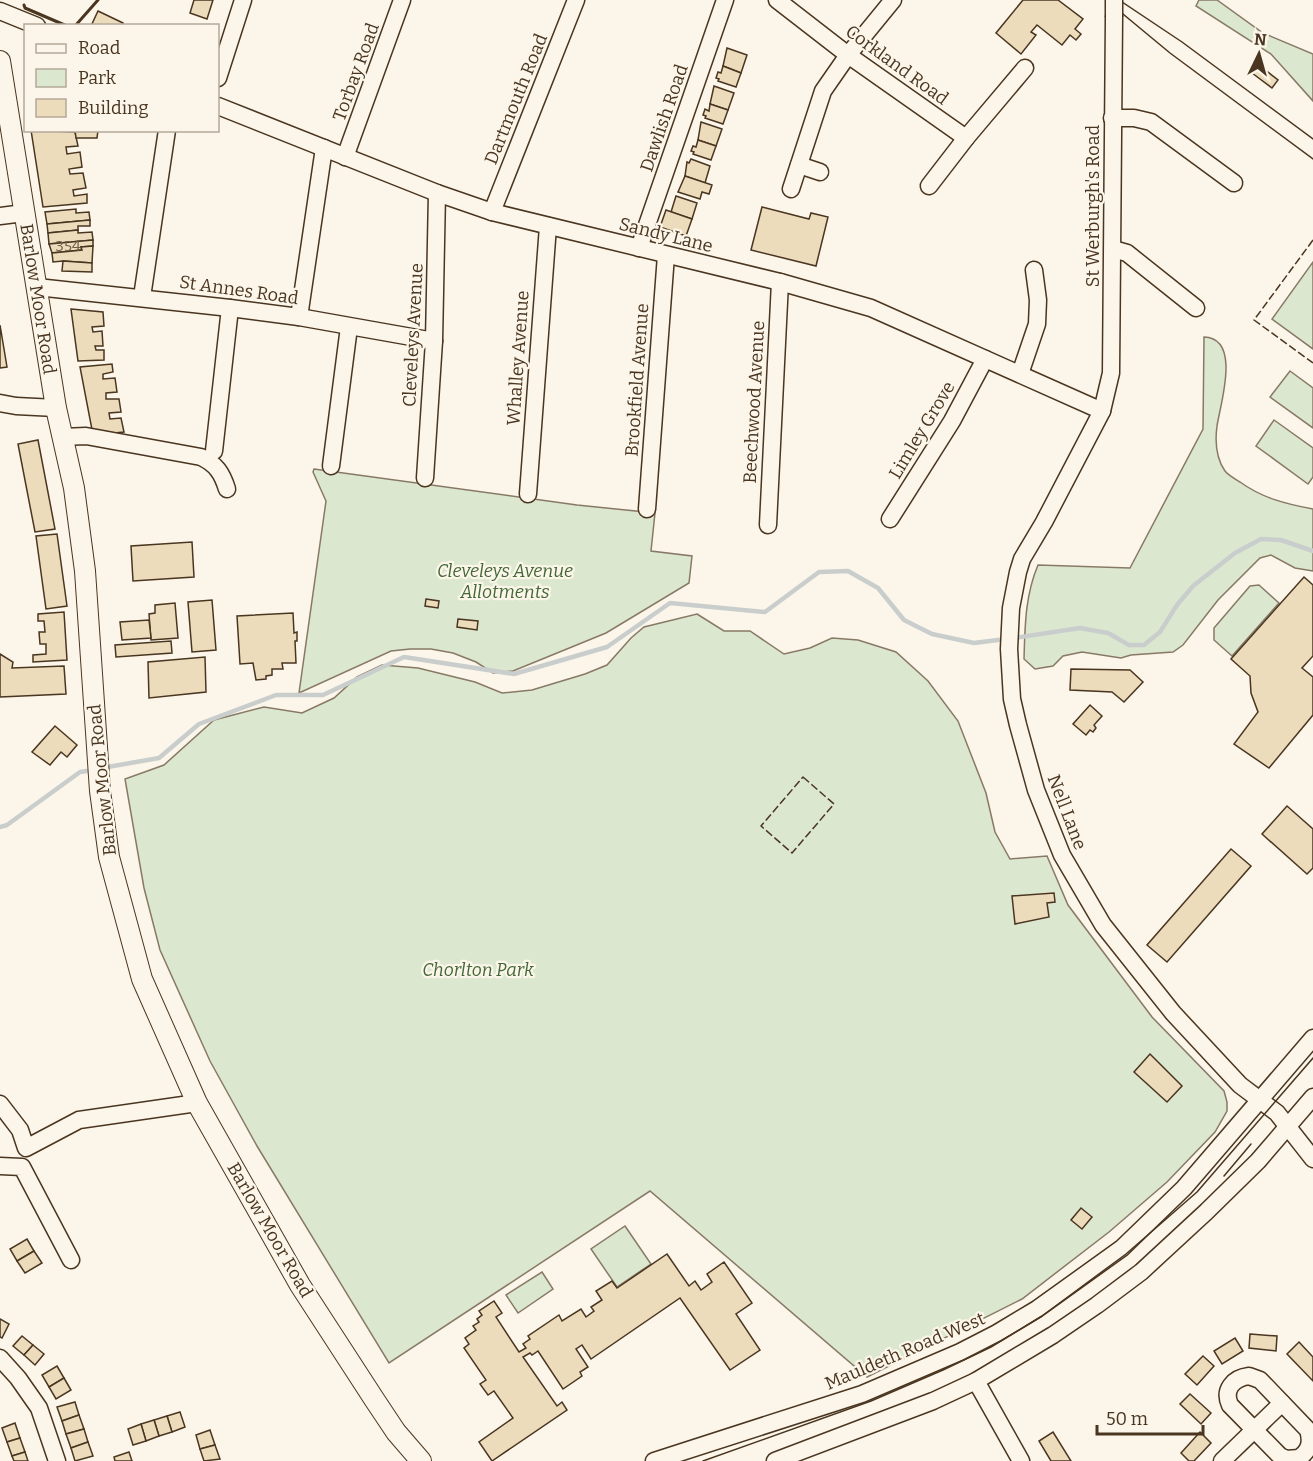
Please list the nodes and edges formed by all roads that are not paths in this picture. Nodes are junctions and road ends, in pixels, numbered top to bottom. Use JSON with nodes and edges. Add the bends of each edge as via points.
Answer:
{"nodes":[{"id":1,"x":12,"y":0,"type":"edge"},
{"id":2,"x":243,"y":0,"type":"edge"},
{"id":3,"x":402,"y":0,"type":"edge"},
{"id":4,"x":576,"y":0,"type":"edge"},
{"id":5,"x":725,"y":0,"type":"edge"},
{"id":6,"x":777,"y":0,"type":"edge"},
{"id":7,"x":893,"y":0,"type":"edge"},
{"id":8,"x":1114,"y":8,"type":"edge"},
{"id":9,"x":0,"y":11,"type":"edge"},
{"id":10,"x":31,"y":23,"type":"edge"},
{"id":11,"x":848,"y":55,"type":"junction"},
{"id":12,"x":0,"y":62,"type":"edge"},
{"id":13,"x":1025,"y":68,"type":"dead end"},
{"id":14,"x":219,"y":75,"type":"edge"},
{"id":15,"x":219,"y":106,"type":"edge"},
{"id":16,"x":1112,"y":118,"type":"junction"},
{"id":17,"x":167,"y":132,"type":"edge"},
{"id":18,"x":966,"y":138,"type":"junction"},
{"id":19,"x":324,"y":148,"type":"junction"},
{"id":20,"x":345,"y":157,"type":"junction"},
{"id":21,"x":799,"y":165,"type":"junction"},
{"id":22,"x":820,"y":172,"type":"dead end"},
{"id":23,"x":1234,"y":183,"type":"dead end"},
{"id":24,"x":929,"y":186,"type":"dead end"},
{"id":25,"x":791,"y":189,"type":"dead end"},
{"id":26,"x":437,"y":193,"type":"junction"},
{"id":27,"x":492,"y":212,"type":"junction"},
{"id":28,"x":24,"y":213,"type":"junction"},
{"id":29,"x":0,"y":216,"type":"edge"},
{"id":30,"x":548,"y":226,"type":"junction"},
{"id":31,"x":639,"y":248,"type":"junction"},
{"id":32,"x":1113,"y":249,"type":"junction"},
{"id":33,"x":666,"y":255,"type":"junction"},
{"id":34,"x":1034,"y":270,"type":"dead end"},
{"id":35,"x":780,"y":282,"type":"junction"},
{"id":36,"x":37,"y":287,"type":"junction"},
{"id":37,"x":142,"y":297,"type":"junction"},
{"id":38,"x":230,"y":308,"type":"junction"},
{"id":39,"x":1196,"y":308,"type":"dead end"},
{"id":40,"x":299,"y":317,"type":"junction"},
{"id":41,"x":349,"y":327,"type":"junction"},
{"id":42,"x":434,"y":341,"type":"junction"},
{"id":43,"x":985,"y":359,"type":"junction"},
{"id":44,"x":1020,"y":374,"type":"junction"},
{"id":45,"x":1,"y":406,"type":"edge"},
{"id":46,"x":56,"y":408,"type":"junction"},
{"id":47,"x":1102,"y":411,"type":"junction"},
{"id":48,"x":62,"y":437,"type":"junction"},
{"id":49,"x":214,"y":451,"type":"dead end"},
{"id":50,"x":331,"y":466,"type":"dead end"},
{"id":51,"x":424,"y":478,"type":"dead end"},
{"id":52,"x":227,"y":489,"type":"dead end"},
{"id":53,"x":528,"y":494,"type":"dead end"},
{"id":54,"x":647,"y":508,"type":"dead end"},
{"id":55,"x":890,"y":519,"type":"dead end"},
{"id":56,"x":768,"y":525,"type":"dead end"},
{"id":57,"x":1313,"y":1038,"type":"edge"},
{"id":58,"x":1313,"y":1097,"type":"edge"},
{"id":59,"x":1259,"y":1099,"type":"junction"},
{"id":60,"x":197,"y":1103,"type":"junction"},
{"id":61,"x":0,"y":1104,"type":"edge"},
{"id":62,"x":1287,"y":1126,"type":"junction"},
{"id":63,"x":1313,"y":1159,"type":"edge"},
{"id":64,"x":0,"y":1166,"type":"edge"},
{"id":65,"x":70,"y":1260,"type":"dead end"},
{"id":66,"x":0,"y":1358,"type":"edge"},
{"id":67,"x":976,"y":1380,"type":"junction"},
{"id":68,"x":1282,"y":1403,"type":"junction"},
{"id":69,"x":1254,"y":1431,"type":"junction"},
{"id":70,"x":57,"y":1461,"type":"edge"},
{"id":71,"x":421,"y":1461,"type":"edge"},
{"id":72,"x":654,"y":1461,"type":"edge"},
{"id":73,"x":775,"y":1461,"type":"edge"},
{"id":74,"x":1021,"y":1461,"type":"edge"},
{"id":75,"x":1222,"y":1461,"type":"edge"}],
"edges":[{"from":1,"to":10,"type":"street"},
{"from":2,"to":14,"type":"street"},
{"from":3,"to":20,"type":"street","name":"Torbay Road"},
{"from":4,"to":27,"type":"street","name":"Dartmouth Road"},
{"from":5,"to":31,"type":"street","name":"Dawlish Road"},
{"from":6,"to":11,"type":"street","name":"Corkland Road"},
{"from":7,"to":11,"type":"street"},
{"from":8,"to":16,"type":"street","name":"St Werburgh's Road"},
{"from":9,"to":10,"type":"street"},
{"from":11,"to":18,"type":"street","name":"Corkland Road"},
{"from":11,"to":21,"type":"street","via":[[823,91]]},
{"from":12,"to":28,"type":"main road","name":"Barlow Moor Road"},
{"from":13,"to":18,"type":"street"},
{"from":15,"to":19,"type":"street","name":"Sandy Lane"},
{"from":16,"to":23,"type":"street","via":[[1151,122]]},
{"from":16,"to":32,"type":"street","name":"St Werburgh's Road"},
{"from":17,"to":37,"type":"street"},
{"from":18,"to":24,"type":"street"},
{"from":19,"to":20,"type":"street","name":"Sandy Lane"},
{"from":19,"to":40,"type":"street"},
{"from":20,"to":26,"type":"street","name":"Sandy Lane"},
{"from":21,"to":22,"type":"street"},
{"from":21,"to":25,"type":"street"},
{"from":26,"to":27,"type":"street","name":"Sandy Lane"},
{"from":26,"to":42,"type":"street","name":"Cleveleys Avenue"},
{"from":27,"to":30,"type":"street","name":"Sandy Lane"},
{"from":28,"to":29,"type":"street"},
{"from":28,"to":36,"type":"main road","name":"Barlow Moor Road"},
{"from":30,"to":31,"type":"street","name":"Sandy Lane"},
{"from":30,"to":53,"type":"street","name":"Whalley Avenue"},
{"from":31,"to":33,"type":"street","name":"Sandy Lane"},
{"from":32,"to":39,"type":"street","via":[[1127,253]]},
{"from":32,"to":47,"type":"street","name":"St Werburgh's Road","via":[[1111,373]]},
{"from":33,"to":35,"type":"street","name":"Sandy Lane"},
{"from":33,"to":54,"type":"street","name":"Brookfield Avenue"},
{"from":34,"to":44,"type":"street","via":[[1037,324]]},
{"from":35,"to":43,"type":"street","name":"Sandy Lane","via":[[871,308]]},
{"from":35,"to":56,"type":"street","name":"Beechwood Avenue"},
{"from":36,"to":37,"type":"street","name":"St Annes Road"},
{"from":36,"to":46,"type":"main road","name":"Barlow Moor Road"},
{"from":37,"to":38,"type":"street","name":"St Annes Road"},
{"from":38,"to":40,"type":"street","name":"St Annes Road"},
{"from":38,"to":49,"type":"street"},
{"from":40,"to":41,"type":"street","name":"St Annes Road"},
{"from":41,"to":42,"type":"street","name":"St Annes Road"},
{"from":41,"to":50,"type":"street"},
{"from":42,"to":51,"type":"street","name":"Cleveleys Avenue"},
{"from":43,"to":44,"type":"street","name":"Sandy Lane"},
{"from":43,"to":55,"type":"street","name":"Limley Grove","via":[[952,421]]},
{"from":44,"to":47,"type":"street","name":"Sandy Lane"},
{"from":45,"to":46,"type":"street"},
{"from":46,"to":48,"type":"main road","name":"Barlow Moor Road"},
{"from":47,"to":59,"type":"street","name":"Nell Lane","via":[[1022,559],[1011,608],[1012,699],[1036,790],[1062,855],[1103,925],[1227,1072]]},
{"from":48,"to":52,"type":"street","via":[[86,436],[201,457],[220,471]]},
{"from":48,"to":60,"type":"main road","name":"Barlow Moor Road","via":[[81,537],[99,791],[111,866],[142,979]]},
{"from":57,"to":59,"type":"street","name":"Mauldeth Road West"},
{"from":58,"to":62,"type":"street"},
{"from":59,"to":62,"type":"street","name":"Nell Lane"},
{"from":59,"to":72,"type":"street","name":"Mauldeth Road West","via":[[1184,1188],[1122,1248],[997,1333],[856,1396]]},
{"from":60,"to":61,"type":"street","via":[[79,1120],[26,1148],[20,1130]]},
{"from":60,"to":71,"type":"main road","name":"Barlow Moor Road","via":[[300,1285],[385,1415]]},
{"from":62,"to":63,"type":"street","name":"Nell Lane"},
{"from":62,"to":67,"type":"street","via":[[1250,1170],[1141,1272],[1053,1335]]},
{"from":64,"to":65,"type":"street","via":[[22,1167]]},
{"from":66,"to":70,"type":"street","via":[[39,1408]]},
{"from":67,"to":73,"type":"street","via":[[876,1424]]},
{"from":67,"to":74,"type":"street"},
{"from":68,"to":69,"type":"street"},
{"from":68,"to":69,"type":"street","via":[[1255,1377],[1242,1377],[1231,1384],[1230,1405]]},
{"from":68,"to":69,"type":"street","via":[[1308,1430],[1310,1442],[1304,1454],[1293,1460],[1280,1456]]},
{"from":69,"to":75,"type":"street"}]}
